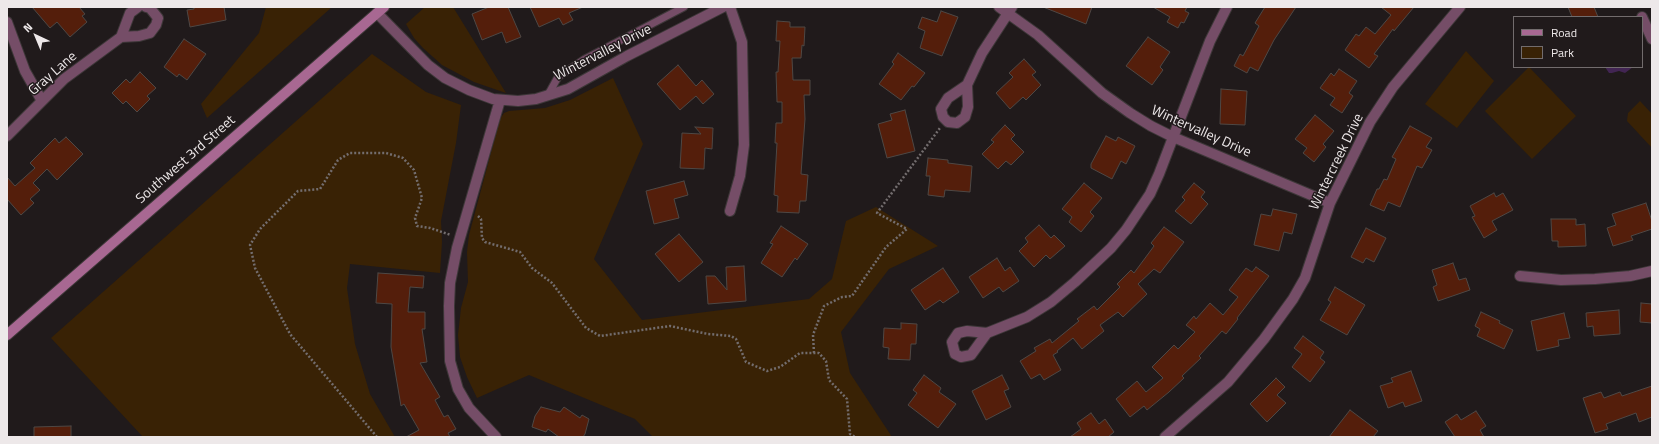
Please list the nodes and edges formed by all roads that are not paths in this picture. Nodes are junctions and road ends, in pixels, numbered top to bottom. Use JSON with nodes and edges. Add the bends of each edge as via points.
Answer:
{"nodes":[{"id":1,"x":138,"y":7,"type":"edge"},
{"id":2,"x":146,"y":7,"type":"edge"},
{"id":3,"x":684,"y":7,"type":"edge"},
{"id":4,"x":723,"y":7,"type":"edge"},
{"id":5,"x":730,"y":7,"type":"edge"},
{"id":6,"x":999,"y":7,"type":"edge"},
{"id":7,"x":1227,"y":7,"type":"edge"},
{"id":8,"x":1460,"y":7,"type":"edge"},
{"id":9,"x":380,"y":10,"type":"edge"},
{"id":10,"x":1010,"y":10,"type":"edge"},
{"id":11,"x":1643,"y":19,"type":"edge"},
{"id":12,"x":7,"y":22,"type":"edge"},
{"id":13,"x":121,"y":37,"type":"junction"},
{"id":14,"x":1652,"y":39,"type":"edge"},
{"id":15,"x":967,"y":85,"type":"junction"},
{"id":16,"x":548,"y":95,"type":"junction"},
{"id":17,"x":500,"y":100,"type":"junction"},
{"id":18,"x":42,"y":101,"type":"junction"},
{"id":19,"x":7,"y":136,"type":"edge"},
{"id":20,"x":1173,"y":137,"type":"junction"},
{"id":21,"x":1330,"y":203,"type":"junction"},
{"id":22,"x":730,"y":211,"type":"dead end"},
{"id":23,"x":1652,"y":271,"type":"edge"},
{"id":24,"x":1520,"y":276,"type":"dead end"},
{"id":25,"x":988,"y":333,"type":"dead end"},
{"id":26,"x":7,"y":335,"type":"edge"},
{"id":27,"x":496,"y":437,"type":"edge"},
{"id":28,"x":1165,"y":437,"type":"edge"}],
"edges":[{"from":1,"to":13,"type":"street","via":[[130,13]]},
{"from":2,"to":13,"type":"street","via":[[158,18],[150,33]]},
{"from":3,"to":16,"type":"lane","via":[[558,77]]},
{"from":4,"to":16,"type":"street","name":"Wintervalley Drive","via":[[568,89]]},
{"from":5,"to":22,"type":"street","via":[[742,42],[744,145],[740,176]]},
{"from":6,"to":10,"type":"street","name":"Wintervalley Drive"},
{"from":7,"to":20,"type":"street","via":[[1210,41]]},
{"from":8,"to":21,"type":"street","name":"Wintercreek Drive","via":[[1393,87],[1370,122]]},
{"from":9,"to":17,"type":"street","name":"Wintervalley Drive","via":[[428,65],[445,78],[469,90]]},
{"from":9,"to":26,"type":"main road","name":"Southwest 3rd Street"},
{"from":10,"to":15,"type":"street","via":[[982,53]]},
{"from":10,"to":20,"type":"street","name":"Wintervalley Drive","via":[[1115,103]]},
{"from":11,"to":14,"type":"street"},
{"from":12,"to":18,"type":"street","via":[[25,71]]},
{"from":13,"to":18,"type":"street","name":"Gray Lane","via":[[64,80]]},
{"from":15,"to":15,"type":"street","via":[[948,98],[941,109],[943,117],[948,122],[957,123],[965,117],[968,107]]},
{"from":16,"to":17,"type":"street","name":"Wintervalley Drive","via":[[518,101]]},
{"from":17,"to":27,"type":"street","via":[[457,248],[450,283],[449,306],[450,361],[458,389],[470,408]]},
{"from":18,"to":19,"type":"street","name":"Gray Lane"},
{"from":20,"to":21,"type":"street","name":"Wintervalley Drive"},
{"from":20,"to":25,"type":"street","via":[[1150,194],[1111,248],[1051,302],[1027,317]]},
{"from":21,"to":28,"type":"street","name":"Wintercreek Drive","via":[[1305,278],[1293,300],[1228,382]]},
{"from":23,"to":24,"type":"street","via":[[1630,276],[1588,279],[1561,280]]}]}
